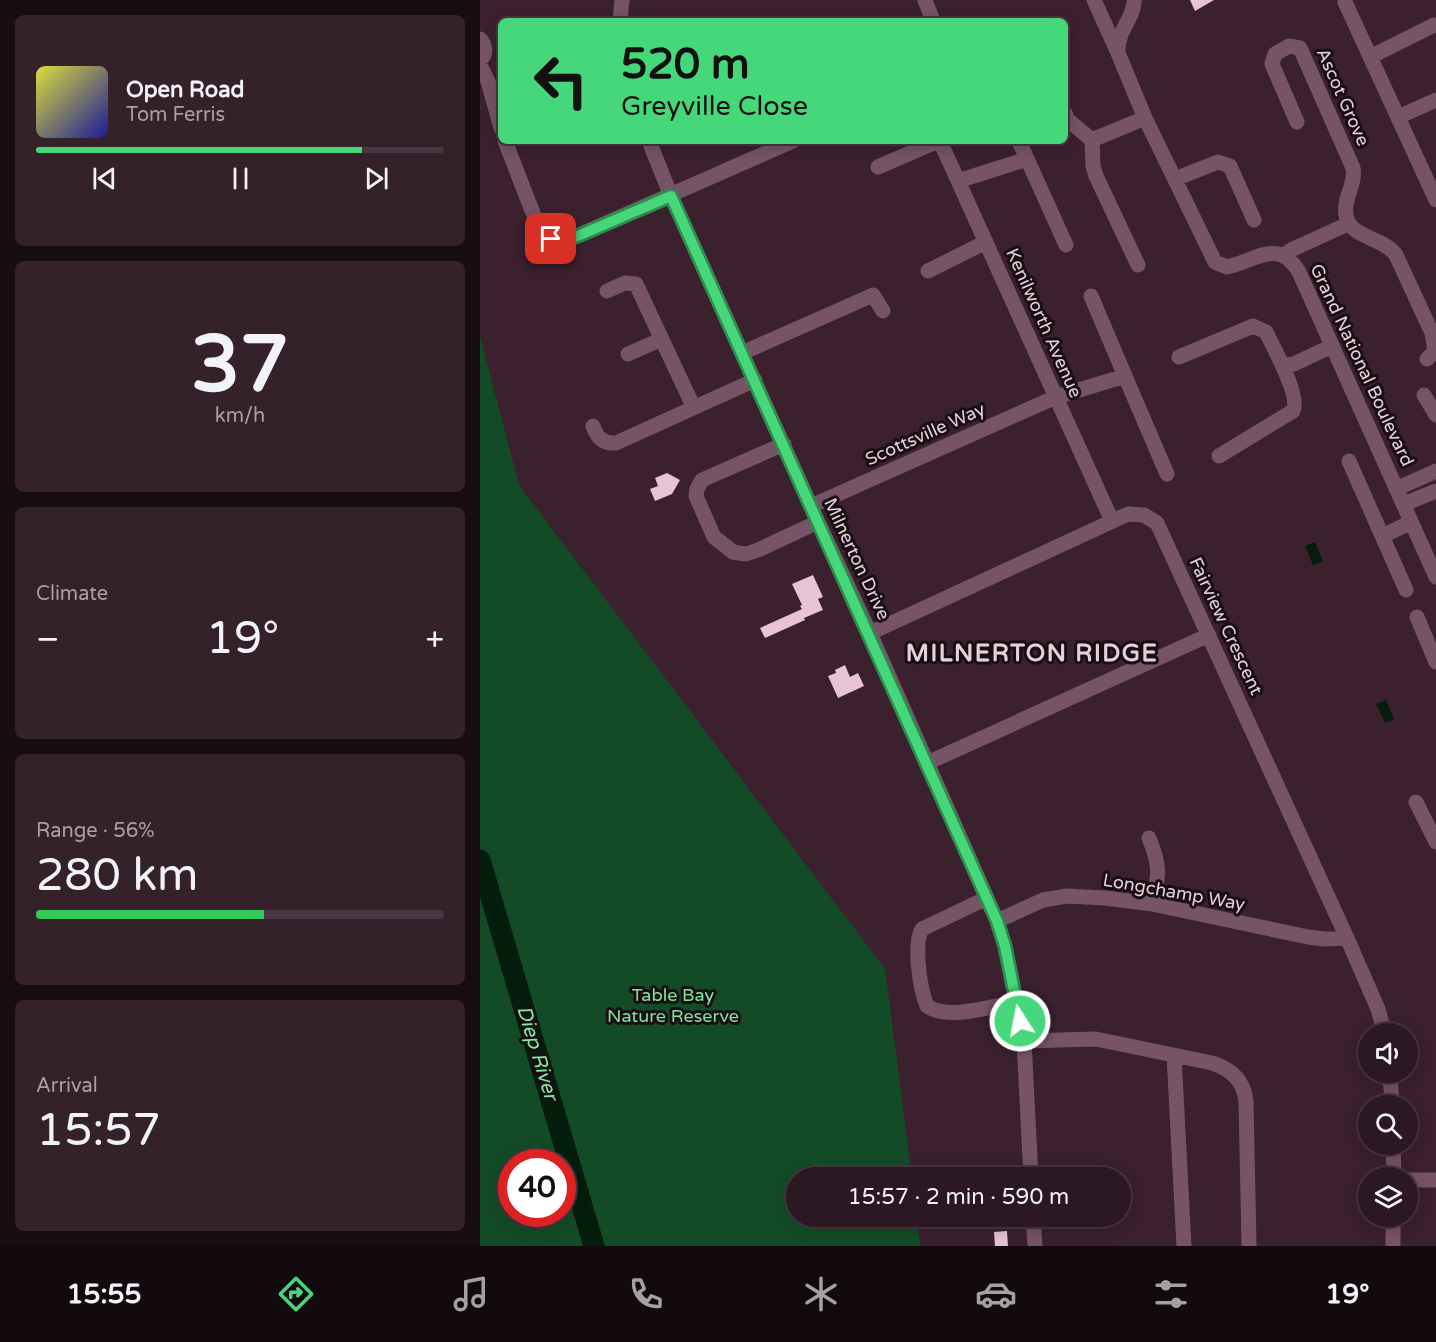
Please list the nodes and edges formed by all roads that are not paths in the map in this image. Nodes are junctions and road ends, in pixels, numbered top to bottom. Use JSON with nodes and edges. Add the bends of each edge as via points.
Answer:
{"nodes":[{"id":1,"x":622,"y":0,"type":"edge"},
{"id":2,"x":925,"y":0,"type":"edge"},
{"id":3,"x":1134,"y":0,"type":"edge"},
{"id":4,"x":1095,"y":1,"type":"edge"},
{"id":5,"x":1346,"y":1,"type":"edge"},
{"id":6,"x":620,"y":18,"type":"edge"},
{"id":7,"x":932,"y":18,"type":"edge"},
{"id":8,"x":1434,"y":25,"type":"dead end"},
{"id":9,"x":480,"y":39,"type":"edge"},
{"id":10,"x":1118,"y":53,"type":"junction"},
{"id":11,"x":1370,"y":57,"type":"junction"},
{"id":12,"x":480,"y":60,"type":"edge"},
{"id":13,"x":480,"y":65,"type":"edge"},
{"id":14,"x":1436,"y":100,"type":"edge"},
{"id":15,"x":498,"y":117,"type":"edge"},
{"id":16,"x":1398,"y":117,"type":"junction"},
{"id":17,"x":1144,"y":118,"type":"junction"},
{"id":18,"x":1068,"y":120,"type":"edge"},
{"id":19,"x":1297,"y":122,"type":"dead end"},
{"id":20,"x":1092,"y":140,"type":"junction"},
{"id":21,"x":506,"y":144,"type":"edge"},
{"id":22,"x":650,"y":144,"type":"edge"},
{"id":23,"x":786,"y":144,"type":"edge"},
{"id":24,"x":932,"y":144,"type":"edge"},
{"id":25,"x":940,"y":144,"type":"edge"},
{"id":26,"x":1020,"y":144,"type":"edge"},
{"id":27,"x":1027,"y":159,"type":"junction"},
{"id":28,"x":878,"y":167,"type":"dead end"},
{"id":29,"x":1432,"y":178,"type":"edge"},
{"id":30,"x":1175,"y":179,"type":"junction"},
{"id":31,"x":958,"y":181,"type":"junction"},
{"id":32,"x":671,"y":196,"type":"junction"},
{"id":33,"x":1436,"y":200,"type":"edge"},
{"id":34,"x":1254,"y":220,"type":"dead end"},
{"id":35,"x":1348,"y":224,"type":"junction"},
{"id":36,"x":986,"y":242,"type":"junction"},
{"id":37,"x":1066,"y":245,"type":"dead end"},
{"id":38,"x":1283,"y":256,"type":"junction"},
{"id":39,"x":1138,"y":265,"type":"dead end"},
{"id":40,"x":928,"y":271,"type":"dead end"},
{"id":41,"x":607,"y":291,"type":"dead end"},
{"id":42,"x":1091,"y":296,"type":"dead end"},
{"id":43,"x":883,"y":311,"type":"dead end"},
{"id":44,"x":662,"y":339,"type":"junction"},
{"id":45,"x":1332,"y":345,"type":"junction"},
{"id":46,"x":742,"y":353,"type":"junction"},
{"id":47,"x":628,"y":354,"type":"dead end"},
{"id":48,"x":1179,"y":357,"type":"dead end"},
{"id":49,"x":1427,"y":359,"type":"dead end"},
{"id":50,"x":1288,"y":365,"type":"junction"},
{"id":51,"x":1125,"y":376,"type":"junction"},
{"id":52,"x":755,"y":380,"type":"junction"},
{"id":53,"x":1424,"y":395,"type":"dead end"},
{"id":54,"x":1056,"y":397,"type":"junction"},
{"id":55,"x":693,"y":406,"type":"junction"},
{"id":56,"x":1436,"y":415,"type":"edge"},
{"id":57,"x":593,"y":426,"type":"dead end"},
{"id":58,"x":784,"y":444,"type":"junction"},
{"id":59,"x":1219,"y":456,"type":"dead end"},
{"id":60,"x":1350,"y":461,"type":"dead end"},
{"id":61,"x":1436,"y":471,"type":"edge"},
{"id":62,"x":1167,"y":474,"type":"dead end"},
{"id":63,"x":1398,"y":488,"type":"junction"},
{"id":64,"x":1436,"y":491,"type":"edge"},
{"id":65,"x":1404,"y":504,"type":"junction"},
{"id":66,"x":811,"y":506,"type":"junction"},
{"id":67,"x":1112,"y":521,"type":"junction"},
{"id":68,"x":818,"y":522,"type":"junction"},
{"id":69,"x":1412,"y":522,"type":"junction"},
{"id":70,"x":1383,"y":536,"type":"junction"},
{"id":71,"x":1436,"y":576,"type":"edge"},
{"id":72,"x":1406,"y":590,"type":"dead end"},
{"id":73,"x":1417,"y":617,"type":"dead end"},
{"id":74,"x":870,"y":633,"type":"junction"},
{"id":75,"x":1209,"y":635,"type":"junction"},
{"id":76,"x":1436,"y":662,"type":"edge"},
{"id":77,"x":927,"y":763,"type":"junction"},
{"id":78,"x":1416,"y":802,"type":"dead end"},
{"id":79,"x":1149,"y":838,"type":"dead end"},
{"id":80,"x":1436,"y":842,"type":"edge"},
{"id":81,"x":987,"y":898,"type":"junction"},
{"id":82,"x":1152,"y":904,"type":"junction"},
{"id":83,"x":997,"y":921,"type":"junction"},
{"id":84,"x":1347,"y":938,"type":"junction"},
{"id":85,"x":1017,"y":1002,"type":"junction"},
{"id":86,"x":1381,"y":1023,"type":"edge"},
{"id":87,"x":1024,"y":1041,"type":"junction"},
{"id":88,"x":1174,"y":1055,"type":"junction"},
{"id":89,"x":1030,"y":1167,"type":"edge"},
{"id":90,"x":1418,"y":1180,"type":"edge"},
{"id":91,"x":1436,"y":1180,"type":"edge"},
{"id":92,"x":1034,"y":1227,"type":"edge"},
{"id":93,"x":1393,"y":1227,"type":"edge"},
{"id":94,"x":1035,"y":1246,"type":"edge"},
{"id":95,"x":1184,"y":1246,"type":"edge"},
{"id":96,"x":1249,"y":1246,"type":"edge"},
{"id":97,"x":1393,"y":1246,"type":"edge"}],
"edges":[{"from":1,"to":6,"type":"street"},
{"from":2,"to":7,"type":"street"},
{"from":3,"to":10,"type":"street","via":[[1119,35]]},
{"from":4,"to":10,"type":"street","name":"Grand National Boulevard"},
{"from":5,"to":11,"type":"street"},
{"from":8,"to":11,"type":"street"},
{"from":9,"to":12,"type":"street","via":[[485,54]]},
{"from":10,"to":17,"type":"street","name":"Grand National Boulevard"},
{"from":11,"to":16,"type":"street"},
{"from":13,"to":15,"type":"street"},
{"from":14,"to":16,"type":"street"},
{"from":16,"to":29,"type":"street"},
{"from":17,"to":20,"type":"street"},
{"from":17,"to":30,"type":"street","name":"Grand National Boulevard"},
{"from":18,"to":20,"type":"street"},
{"from":19,"to":35,"type":"street","name":"Ascot Grove","via":[[1272,64],[1275,54],[1289,46],[1300,48],[1353,168],[1355,178],[1347,198]]},
{"from":20,"to":39,"type":"street","via":[[1096,176]]},
{"from":21,"to":32,"type":"street","via":[[542,234],[557,241],[563,242]]},
{"from":22,"to":32,"type":"street","name":"Milnerton Drive"},
{"from":23,"to":32,"type":"street"},
{"from":24,"to":28,"type":"street"},
{"from":25,"to":31,"type":"street","name":"Kenilworth Avenue"},
{"from":26,"to":27,"type":"street"},
{"from":27,"to":31,"type":"street"},
{"from":27,"to":37,"type":"street"},
{"from":29,"to":33,"type":"street"},
{"from":30,"to":34,"type":"street","via":[[1218,162],[1230,166]]},
{"from":30,"to":38,"type":"street","name":"Grand National Boulevard","via":[[1215,262],[1227,267],[1273,252]]},
{"from":31,"to":36,"type":"street","name":"Kenilworth Avenue"},
{"from":32,"to":46,"type":"street","name":"Milnerton Drive"},
{"from":35,"to":38,"type":"street"},
{"from":35,"to":49,"type":"street","via":[[1391,247],[1396,255],[1432,333],[1435,351]]},
{"from":36,"to":40,"type":"street"},
{"from":36,"to":54,"type":"street","name":"Kenilworth Avenue"},
{"from":38,"to":45,"type":"street","name":"Grand National Boulevard","via":[[1299,272]]},
{"from":41,"to":44,"type":"street","via":[[625,283],[636,284]]},
{"from":42,"to":51,"type":"street"},
{"from":43,"to":46,"type":"street","via":[[873,295]]},
{"from":44,"to":47,"type":"street"},
{"from":44,"to":55,"type":"street"},
{"from":45,"to":50,"type":"street"},
{"from":45,"to":63,"type":"street","name":"Grand National Boulevard"},
{"from":46,"to":52,"type":"street","name":"Milnerton Drive"},
{"from":48,"to":50,"type":"street","via":[[1253,326],[1266,332]]},
{"from":50,"to":59,"type":"street","via":[[1293,411]]},
{"from":51,"to":54,"type":"street","name":"Scottsville Way"},
{"from":51,"to":62,"type":"street"},
{"from":52,"to":55,"type":"street"},
{"from":52,"to":58,"type":"street","name":"Milnerton Drive"},
{"from":53,"to":56,"type":"street"},
{"from":54,"to":66,"type":"street","name":"Scottsville Way"},
{"from":54,"to":67,"type":"street","name":"Kenilworth Avenue"},
{"from":55,"to":57,"type":"street","via":[[615,443],[603,441]]},
{"from":58,"to":66,"type":"street","name":"Milnerton Drive"},
{"from":58,"to":68,"type":"street","via":[[702,480],[696,496],[714,537],[733,552],[746,554]]},
{"from":60,"to":70,"type":"street"},
{"from":61,"to":63,"type":"street"},
{"from":63,"to":65,"type":"street","name":"Grand National Boulevard"},
{"from":64,"to":65,"type":"street"},
{"from":65,"to":69,"type":"street","name":"Grand National Boulevard"},
{"from":66,"to":68,"type":"street","name":"Milnerton Drive"},
{"from":67,"to":74,"type":"street","name":"Fairview Crescent"},
{"from":67,"to":75,"type":"street","name":"Fairview Crescent","via":[[1134,514],[1157,523]]},
{"from":68,"to":74,"type":"street","name":"Milnerton Drive"},
{"from":69,"to":70,"type":"street"},
{"from":69,"to":71,"type":"street","name":"Grand National Boulevard"},
{"from":70,"to":72,"type":"street"},
{"from":73,"to":76,"type":"street"},
{"from":74,"to":77,"type":"street","name":"Milnerton Drive"},
{"from":75,"to":77,"type":"street"},
{"from":75,"to":84,"type":"street","name":"Fairview Crescent"},
{"from":77,"to":81,"type":"street","name":"Milnerton Drive"},
{"from":78,"to":80,"type":"street"},
{"from":79,"to":82,"type":"street","via":[[1158,860]]},
{"from":81,"to":83,"type":"street","name":"Milnerton Drive"},
{"from":81,"to":85,"type":"street","via":[[922,929],[917,942],[924,997],[927,1006],[941,1012]]},
{"from":82,"to":83,"type":"street","name":"Longchamp Way","via":[[1058,896]]},
{"from":82,"to":84,"type":"street","name":"Longchamp Way","via":[[1308,937]]},
{"from":83,"to":85,"type":"street","name":"Milnerton Drive"},
{"from":84,"to":86,"type":"street","name":"Fairview Crescent"},
{"from":85,"to":87,"type":"street","name":"Milnerton Drive"},
{"from":87,"to":88,"type":"street","via":[[1096,1039]]},
{"from":87,"to":89,"type":"street","name":"Milnerton Drive"},
{"from":88,"to":95,"type":"street"},
{"from":88,"to":96,"type":"street","via":[[1224,1067],[1245,1088]]},
{"from":90,"to":91,"type":"street"},
{"from":92,"to":94,"type":"street"},
{"from":93,"to":97,"type":"street"}]}
